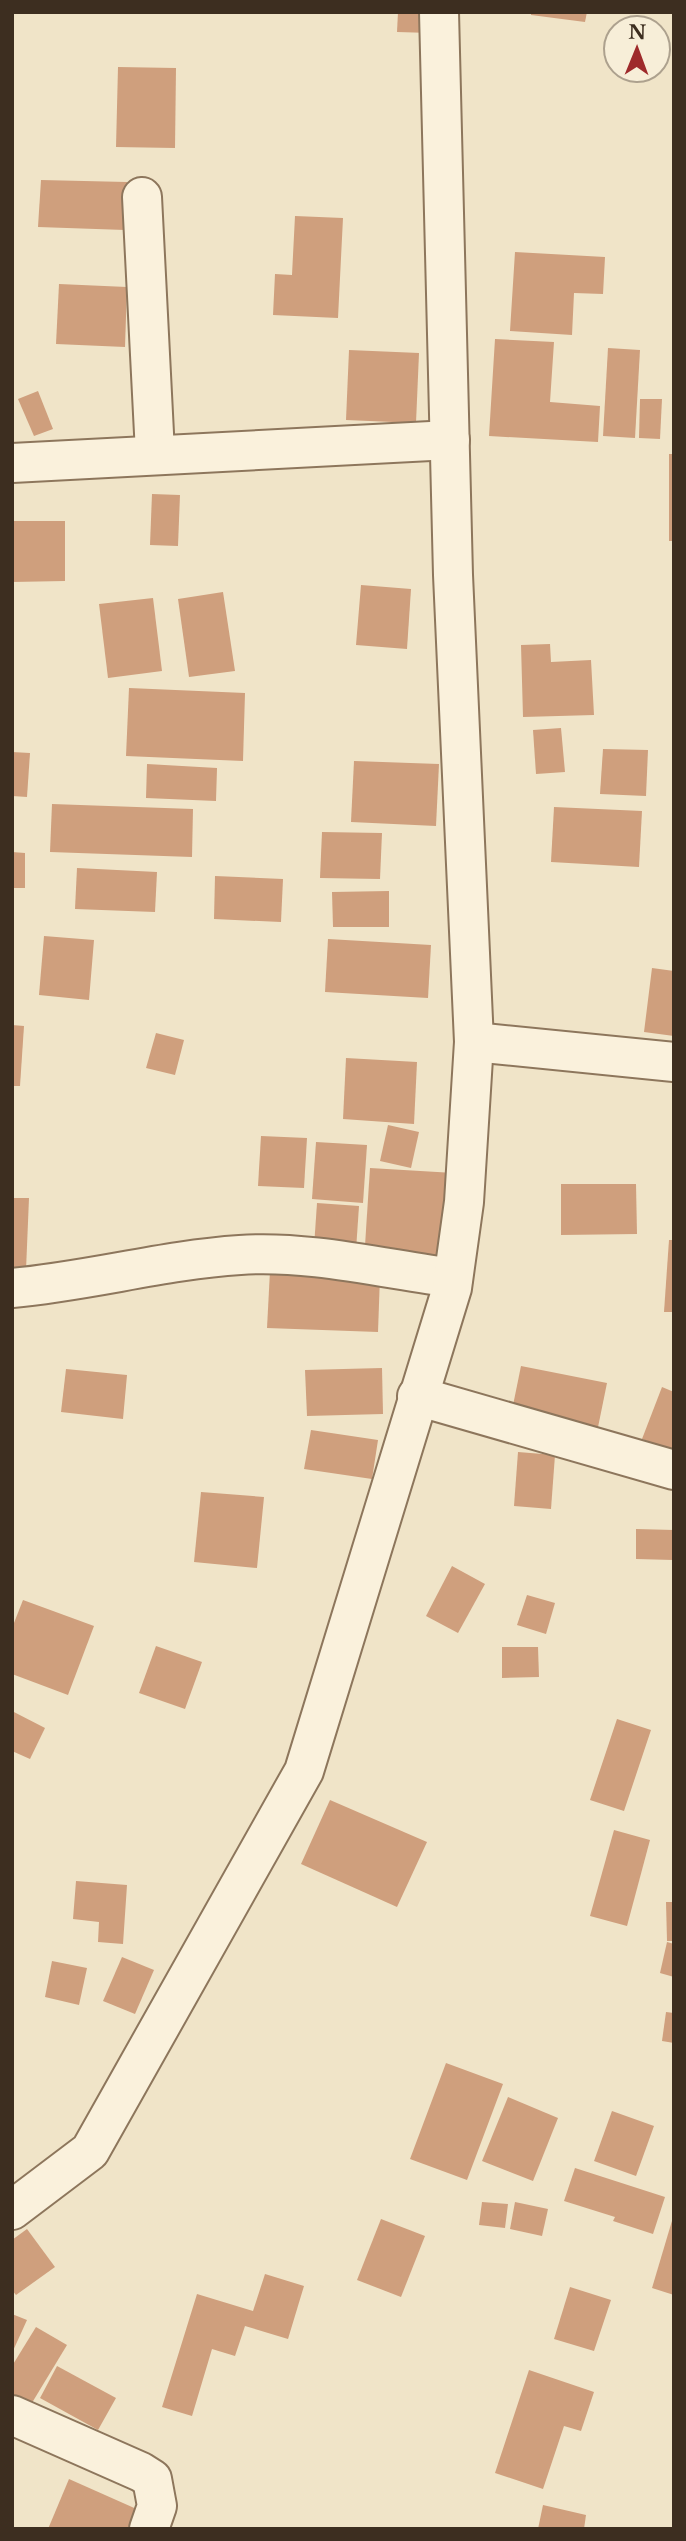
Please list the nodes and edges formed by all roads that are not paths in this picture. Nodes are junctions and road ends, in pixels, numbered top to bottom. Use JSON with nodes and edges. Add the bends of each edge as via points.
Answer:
{"nodes":[{"id":1,"x":439,"y":12,"type":"edge"},
{"id":2,"x":142,"y":197,"type":"dead end"},
{"id":3,"x":450,"y":440,"type":"junction"},
{"id":4,"x":155,"y":453,"type":"junction"},
{"id":5,"x":12,"y":463,"type":"edge"},
{"id":6,"x":474,"y":1042,"type":"junction"},
{"id":7,"x":674,"y":1062,"type":"edge"},
{"id":8,"x":453,"y":1278,"type":"junction"},
{"id":9,"x":12,"y":1288,"type":"edge"},
{"id":10,"x":416,"y":1396,"type":"junction"},
{"id":11,"x":674,"y":1470,"type":"edge"},
{"id":12,"x":12,"y":2210,"type":"edge"},
{"id":13,"x":12,"y":2415,"type":"edge"},
{"id":14,"x":149,"y":2529,"type":"edge"}],
"edges":[{"from":1,"to":3,"type":"street"},
{"from":2,"to":4,"type":"street"},
{"from":3,"to":4,"type":"street"},
{"from":3,"to":6,"type":"street"},
{"from":4,"to":5,"type":"street"},
{"from":6,"to":7,"type":"street"},
{"from":6,"to":8,"type":"street","via":[[464,1202]]},
{"from":8,"to":9,"type":"street","via":[[279,1254],[239,1255]]},
{"from":8,"to":10,"type":"street"},
{"from":10,"to":11,"type":"street"},
{"from":10,"to":12,"type":"street","via":[[304,1770],[90,2151]]},
{"from":13,"to":14,"type":"street","via":[[152,2479],[158,2506]]}]}
